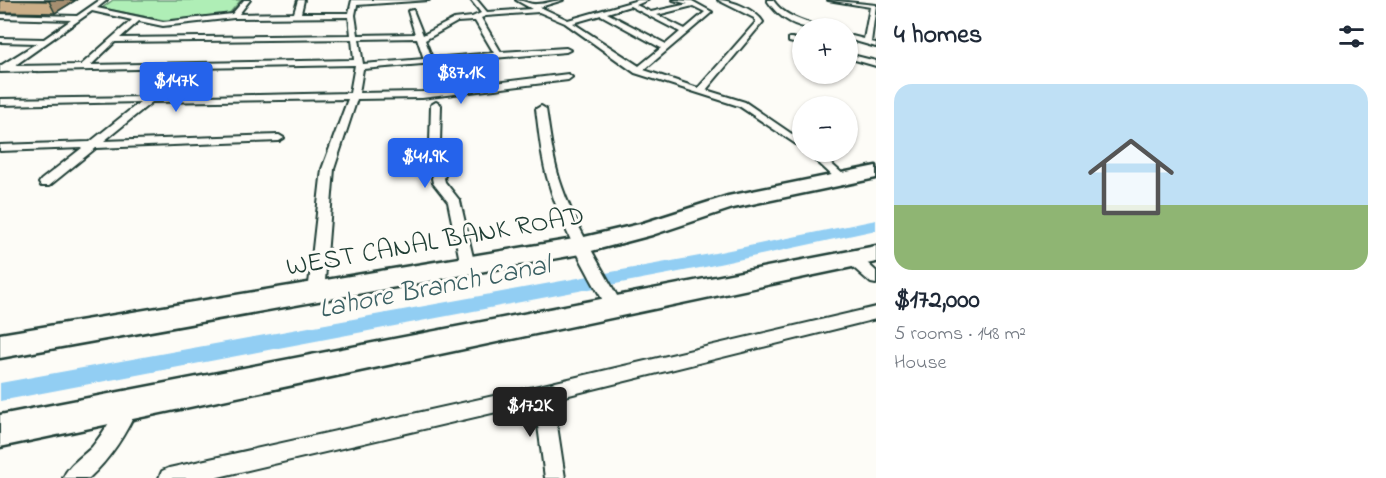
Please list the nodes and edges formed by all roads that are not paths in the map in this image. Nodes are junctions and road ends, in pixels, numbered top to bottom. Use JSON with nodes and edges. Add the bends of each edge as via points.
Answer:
{"nodes":[{"id":1,"x":104,"y":0,"type":"edge"},
{"id":2,"x":247,"y":0,"type":"edge"},
{"id":3,"x":301,"y":0,"type":"edge"},
{"id":4,"x":426,"y":0,"type":"edge"},
{"id":5,"x":474,"y":0,"type":"edge"},
{"id":6,"x":519,"y":0,"type":"edge"},
{"id":7,"x":560,"y":0,"type":"edge"},
{"id":8,"x":645,"y":0,"type":"edge"},
{"id":9,"x":676,"y":0,"type":"edge"},
{"id":10,"x":770,"y":0,"type":"edge"},
{"id":11,"x":831,"y":0,"type":"edge"},
{"id":12,"x":723,"y":1,"type":"edge"},
{"id":13,"x":355,"y":2,"type":"edge"},
{"id":14,"x":692,"y":3,"type":"junction"},
{"id":15,"x":630,"y":4,"type":"junction"},
{"id":16,"x":873,"y":4,"type":"edge"},
{"id":17,"x":537,"y":8,"type":"junction"},
{"id":18,"x":92,"y":9,"type":"junction"},
{"id":19,"x":411,"y":11,"type":"dead end"},
{"id":20,"x":601,"y":12,"type":"junction"},
{"id":21,"x":651,"y":14,"type":"junction"},
{"id":22,"x":352,"y":15,"type":"junction"},
{"id":23,"x":0,"y":16,"type":"edge"},
{"id":24,"x":234,"y":16,"type":"junction"},
{"id":25,"x":297,"y":16,"type":"junction"},
{"id":26,"x":481,"y":16,"type":"junction"},
{"id":27,"x":77,"y":18,"type":"junction"},
{"id":28,"x":136,"y":20,"type":"junction"},
{"id":29,"x":792,"y":21,"type":"edge"},
{"id":30,"x":567,"y":22,"type":"junction"},
{"id":31,"x":874,"y":28,"type":"edge"},
{"id":32,"x":686,"y":32,"type":"junction"},
{"id":33,"x":354,"y":37,"type":"junction"},
{"id":34,"x":421,"y":37,"type":"junction"},
{"id":35,"x":0,"y":40,"type":"edge"},
{"id":36,"x":113,"y":40,"type":"junction"},
{"id":37,"x":870,"y":40,"type":"edge"},
{"id":38,"x":46,"y":41,"type":"junction"},
{"id":39,"x":876,"y":45,"type":"edge"},
{"id":40,"x":666,"y":48,"type":"junction"},
{"id":41,"x":566,"y":50,"type":"dead end"},
{"id":42,"x":499,"y":55,"type":"junction"},
{"id":43,"x":858,"y":59,"type":"edge"},
{"id":44,"x":429,"y":62,"type":"junction"},
{"id":45,"x":876,"y":64,"type":"edge"},
{"id":46,"x":193,"y":65,"type":"junction"},
{"id":47,"x":358,"y":65,"type":"junction"},
{"id":48,"x":82,"y":68,"type":"junction"},
{"id":49,"x":3,"y":69,"type":"edge"},
{"id":50,"x":638,"y":71,"type":"junction"},
{"id":51,"x":568,"y":77,"type":"dead end"},
{"id":52,"x":700,"y":91,"type":"junction"},
{"id":53,"x":352,"y":96,"type":"junction"},
{"id":54,"x":150,"y":100,"type":"junction"},
{"id":55,"x":0,"y":102,"type":"edge"},
{"id":56,"x":436,"y":105,"type":"dead end"},
{"id":57,"x":541,"y":109,"type":"dead end"},
{"id":58,"x":279,"y":138,"type":"dead end"},
{"id":59,"x":792,"y":138,"type":"edge"},
{"id":60,"x":97,"y":143,"type":"junction"},
{"id":61,"x":0,"y":148,"type":"edge"},
{"id":62,"x":823,"y":162,"type":"edge"},
{"id":63,"x":876,"y":172,"type":"edge"},
{"id":64,"x":841,"y":178,"type":"junction"},
{"id":65,"x":45,"y":183,"type":"dead end"},
{"id":66,"x":585,"y":254,"type":"junction"},
{"id":67,"x":864,"y":256,"type":"edge"},
{"id":68,"x":468,"y":266,"type":"junction"},
{"id":69,"x":876,"y":279,"type":"edge"},
{"id":70,"x":316,"y":293,"type":"junction"},
{"id":71,"x":610,"y":299,"type":"junction"},
{"id":72,"x":876,"y":313,"type":"edge"},
{"id":73,"x":0,"y":346,"type":"edge"},
{"id":74,"x":543,"y":393,"type":"junction"},
{"id":75,"x":130,"y":403,"type":"junction"},
{"id":76,"x":0,"y":431,"type":"edge"},
{"id":77,"x":73,"y":478,"type":"edge"},
{"id":78,"x":169,"y":478,"type":"edge"},
{"id":79,"x":555,"y":478,"type":"edge"}],
"edges":[{"from":1,"to":18,"type":"street"},
{"from":2,"to":24,"type":"street"},
{"from":3,"to":25,"type":"street"},
{"from":4,"to":13,"type":"street"},
{"from":5,"to":26,"type":"street"},
{"from":6,"to":17,"type":"street"},
{"from":7,"to":17,"type":"street"},
{"from":8,"to":15,"type":"street"},
{"from":9,"to":14,"type":"street"},
{"from":10,"to":29,"type":"street","via":[[776,10]]},
{"from":11,"to":16,"type":"street"},
{"from":12,"to":14,"type":"street"},
{"from":12,"to":52,"type":"street","via":[[760,22]]},
{"from":13,"to":22,"type":"street"},
{"from":14,"to":21,"type":"street"},
{"from":14,"to":32,"type":"street","via":[[709,12]]},
{"from":15,"to":20,"type":"street"},
{"from":15,"to":21,"type":"street"},
{"from":16,"to":31,"type":"street"},
{"from":17,"to":26,"type":"street"},
{"from":17,"to":30,"type":"street"},
{"from":18,"to":27,"type":"street"},
{"from":18,"to":28,"type":"street"},
{"from":19,"to":34,"type":"street"},
{"from":20,"to":30,"type":"street"},
{"from":20,"to":40,"type":"street"},
{"from":21,"to":32,"type":"street"},
{"from":22,"to":25,"type":"street"},
{"from":22,"to":33,"type":"street"},
{"from":23,"to":27,"type":"street"},
{"from":24,"to":25,"type":"street"},
{"from":24,"to":28,"type":"street","via":[[163,24]]},
{"from":26,"to":34,"type":"street","via":[[453,21]]},
{"from":26,"to":42,"type":"street"},
{"from":27,"to":38,"type":"street"},
{"from":28,"to":36,"type":"street"},
{"from":30,"to":50,"type":"street"},
{"from":31,"to":37,"type":"street"},
{"from":32,"to":40,"type":"street"},
{"from":33,"to":34,"type":"street"},
{"from":33,"to":36,"type":"street"},
{"from":33,"to":47,"type":"street"},
{"from":34,"to":44,"type":"street"},
{"from":35,"to":38,"type":"street"},
{"from":36,"to":48,"type":"street"},
{"from":37,"to":39,"type":"street"},
{"from":38,"to":49,"type":"street"},
{"from":40,"to":50,"type":"street"},
{"from":41,"to":42,"type":"street"},
{"from":42,"to":44,"type":"street"},
{"from":43,"to":45,"type":"street"},
{"from":44,"to":47,"type":"street"},
{"from":46,"to":47,"type":"street"},
{"from":46,"to":48,"type":"street"},
{"from":46,"to":54,"type":"street"},
{"from":47,"to":53,"type":"street"},
{"from":48,"to":49,"type":"street"},
{"from":50,"to":52,"type":"street"},
{"from":51,"to":53,"type":"street","via":[[422,95]]},
{"from":52,"to":59,"type":"street","via":[[742,104]]},
{"from":53,"to":54,"type":"street"},
{"from":53,"to":70,"type":"street","via":[[328,169]]},
{"from":54,"to":55,"type":"street"},
{"from":54,"to":60,"type":"street"},
{"from":56,"to":68,"type":"street","via":[[435,142],[445,161],[438,178],[454,201]]},
{"from":57,"to":66,"type":"street","via":[[558,195]]},
{"from":58,"to":60,"type":"street"},
{"from":60,"to":61,"type":"street"},
{"from":60,"to":65,"type":"street"},
{"from":62,"to":64,"type":"street"},
{"from":63,"to":64,"type":"highway","name":"WEST CANAL BANK ROAD"},
{"from":64,"to":66,"type":"highway","name":"WEST CANAL BANK ROAD","via":[[728,201]]},
{"from":66,"to":68,"type":"highway","name":"WEST CANAL BANK ROAD"},
{"from":66,"to":71,"type":"street"},
{"from":67,"to":69,"type":"street"},
{"from":67,"to":71,"type":"highway"},
{"from":68,"to":70,"type":"highway","name":"WEST CANAL BANK ROAD"},
{"from":70,"to":73,"type":"highway","name":"WEST CANAL BANK ROAD"},
{"from":71,"to":75,"type":"highway"},
{"from":72,"to":74,"type":"street"},
{"from":74,"to":78,"type":"street"},
{"from":74,"to":79,"type":"street"},
{"from":75,"to":76,"type":"highway"},
{"from":75,"to":77,"type":"street","via":[[105,448]]}]}
